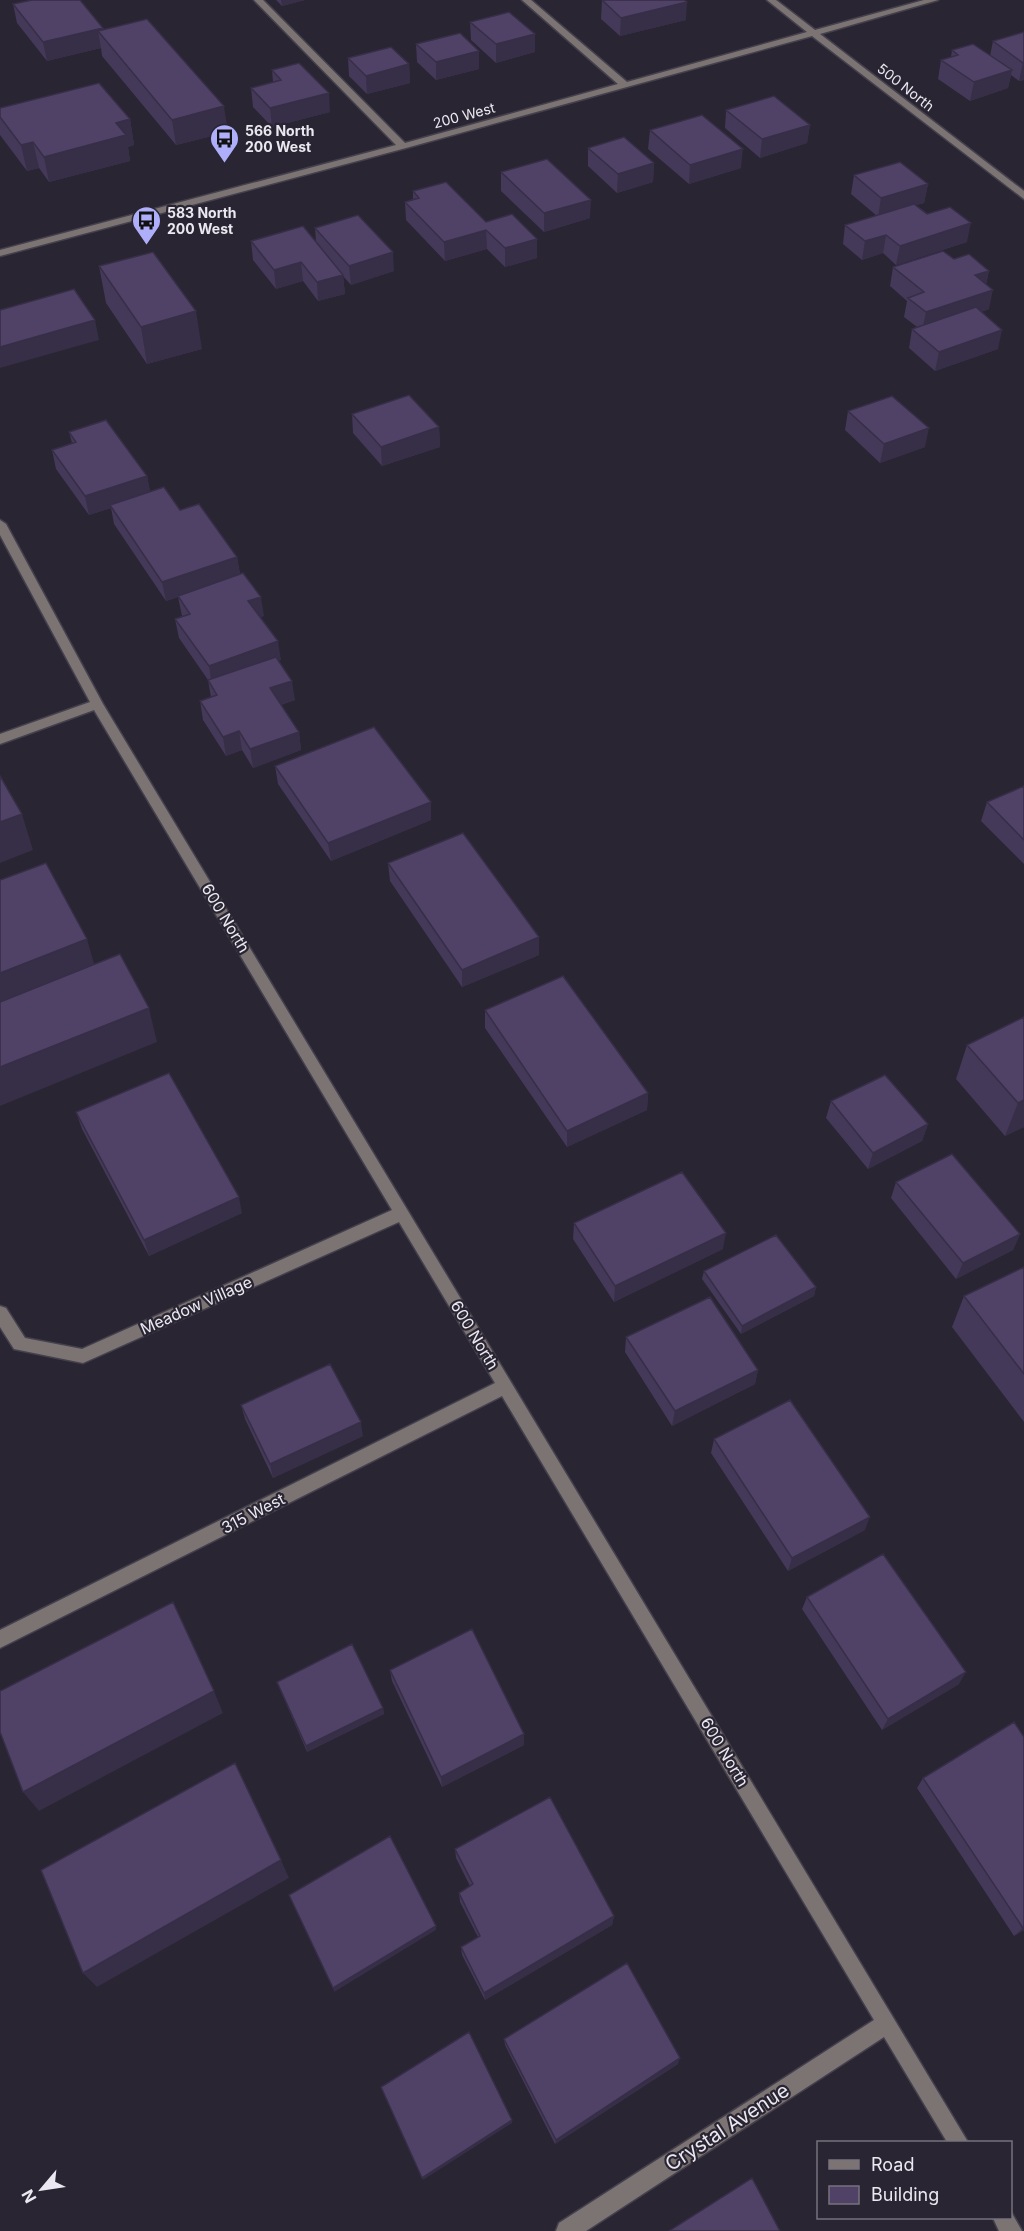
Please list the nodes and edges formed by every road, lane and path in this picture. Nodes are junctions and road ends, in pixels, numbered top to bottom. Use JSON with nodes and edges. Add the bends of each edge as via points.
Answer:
{"nodes":[{"id":1,"x":258,"y":0,"type":"edge"},
{"id":2,"x":526,"y":0,"type":"edge"},
{"id":3,"x":771,"y":0,"type":"edge"},
{"id":4,"x":934,"y":0,"type":"edge"},
{"id":5,"x":813,"y":33,"type":"junction"},
{"id":6,"x":625,"y":85,"type":"junction"},
{"id":7,"x":403,"y":146,"type":"junction"},
{"id":8,"x":1024,"y":196,"type":"edge"},
{"id":9,"x":0,"y":253,"type":"edge"},
{"id":10,"x":0,"y":524,"type":"edge"},
{"id":11,"x":97,"y":704,"type":"junction"},
{"id":12,"x":0,"y":739,"type":"edge"},
{"id":13,"x":402,"y":1213,"type":"junction"},
{"id":14,"x":0,"y":1313,"type":"edge"},
{"id":15,"x":506,"y":1386,"type":"junction"},
{"id":16,"x":0,"y":1639,"type":"edge"},
{"id":17,"x":887,"y":2023,"type":"junction"},
{"id":18,"x":957,"y":2141,"type":"edge"},
{"id":19,"x":567,"y":2231,"type":"edge"}],
"edges":[{"from":1,"to":7,"type":"street"},
{"from":2,"to":6,"type":"street"},
{"from":3,"to":5,"type":"street","name":"500 North"},
{"from":4,"to":5,"type":"street","name":"200 West"},
{"from":5,"to":6,"type":"street","name":"200 West"},
{"from":5,"to":8,"type":"street","name":"500 North"},
{"from":6,"to":7,"type":"street","name":"200 West"},
{"from":7,"to":9,"type":"street","name":"200 West"},
{"from":10,"to":11,"type":"street","name":"600 North"},
{"from":11,"to":12,"type":"street"},
{"from":11,"to":13,"type":"street","name":"600 North"},
{"from":13,"to":14,"type":"street","name":"Meadow Village","via":[[83,1356],[20,1344]]},
{"from":13,"to":15,"type":"street","name":"600 North"},
{"from":15,"to":16,"type":"street","name":"315 West"},
{"from":15,"to":17,"type":"street","name":"600 North"},
{"from":17,"to":18,"type":"street","name":"600 North"},
{"from":17,"to":19,"type":"street","name":"Crystal Avenue"}]}
